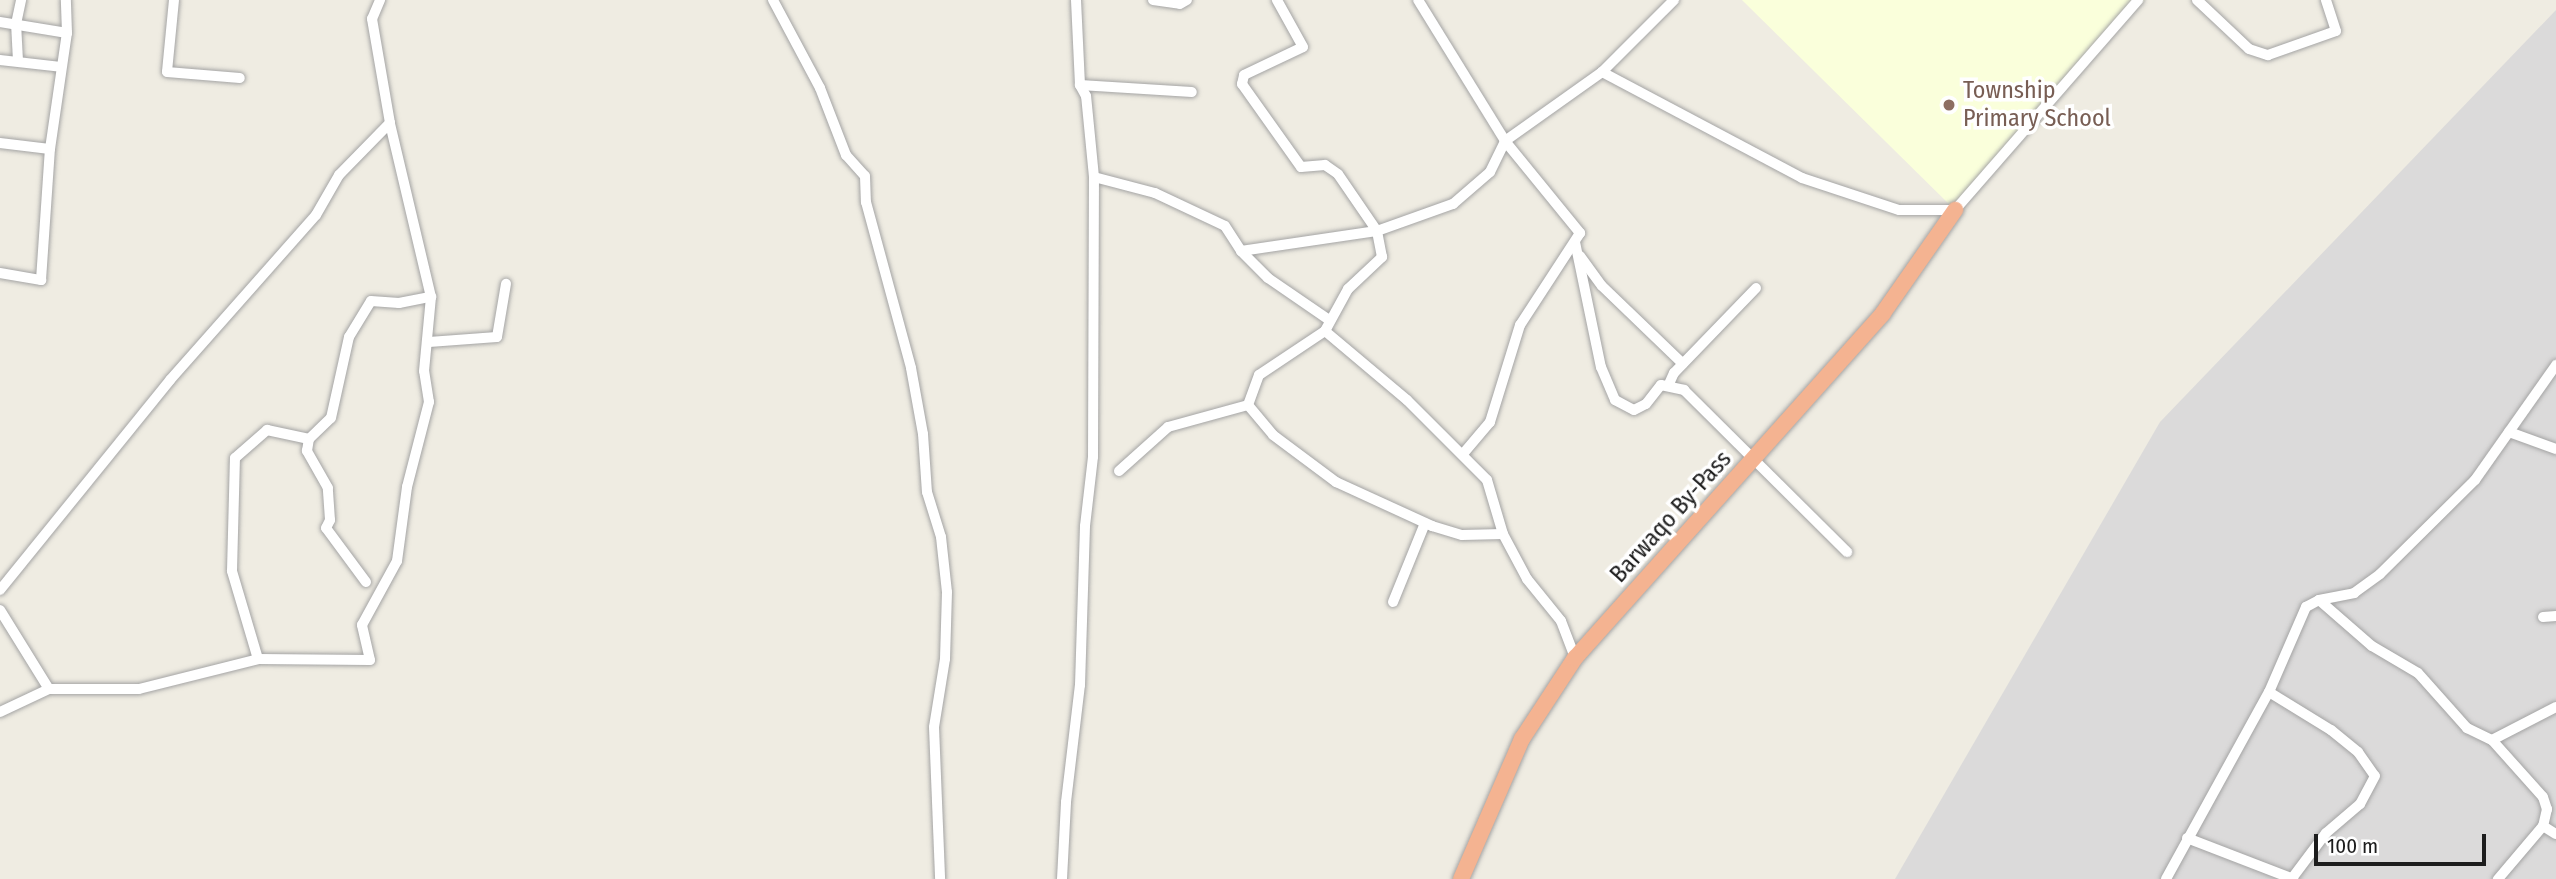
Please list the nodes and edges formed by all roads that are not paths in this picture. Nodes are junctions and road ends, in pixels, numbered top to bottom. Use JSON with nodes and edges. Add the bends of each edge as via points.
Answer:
{"nodes":[{"id":1,"x":21,"y":0,"type":"edge"},
{"id":2,"x":66,"y":0,"type":"edge"},
{"id":3,"x":174,"y":0,"type":"edge"},
{"id":4,"x":380,"y":0,"type":"edge"},
{"id":5,"x":773,"y":0,"type":"edge"},
{"id":6,"x":1076,"y":0,"type":"edge"},
{"id":7,"x":1153,"y":0,"type":"edge"},
{"id":8,"x":1188,"y":0,"type":"edge"},
{"id":9,"x":1277,"y":0,"type":"edge"},
{"id":10,"x":1418,"y":0,"type":"edge"},
{"id":11,"x":1674,"y":0,"type":"edge"},
{"id":12,"x":2138,"y":0,"type":"edge"},
{"id":13,"x":2326,"y":0,"type":"edge"},
{"id":14,"x":2201,"y":2,"type":"edge"},
{"id":15,"x":0,"y":22,"type":"edge"},
{"id":16,"x":16,"y":24,"type":"junction"},
{"id":17,"x":67,"y":33,"type":"junction"},
{"id":18,"x":0,"y":60,"type":"edge"},
{"id":19,"x":18,"y":61,"type":"junction"},
{"id":20,"x":61,"y":67,"type":"junction"},
{"id":21,"x":1602,"y":72,"type":"junction"},
{"id":22,"x":240,"y":78,"type":"dead end"},
{"id":23,"x":1080,"y":85,"type":"junction"},
{"id":24,"x":1192,"y":93,"type":"dead end"},
{"id":25,"x":390,"y":122,"type":"junction"},
{"id":26,"x":1506,"y":141,"type":"junction"},
{"id":27,"x":0,"y":143,"type":"edge"},
{"id":28,"x":50,"y":149,"type":"junction"},
{"id":29,"x":1094,"y":177,"type":"junction"},
{"id":30,"x":1955,"y":210,"type":"junction"},
{"id":31,"x":1377,"y":231,"type":"junction"},
{"id":32,"x":1576,"y":248,"type":"junction"},
{"id":33,"x":1241,"y":251,"type":"junction"},
{"id":34,"x":0,"y":273,"type":"edge"},
{"id":35,"x":506,"y":284,"type":"dead end"},
{"id":36,"x":1756,"y":288,"type":"dead end"},
{"id":37,"x":431,"y":297,"type":"junction"},
{"id":38,"x":1329,"y":320,"type":"junction"},
{"id":39,"x":1325,"y":331,"type":"junction"},
{"id":40,"x":429,"y":342,"type":"junction"},
{"id":41,"x":1683,"y":364,"type":"junction"},
{"id":42,"x":2556,"y":365,"type":"edge"},
{"id":43,"x":1669,"y":384,"type":"junction"},
{"id":44,"x":1248,"y":405,"type":"junction"},
{"id":45,"x":2509,"y":432,"type":"junction"},
{"id":46,"x":309,"y":439,"type":"junction"},
{"id":47,"x":2556,"y":449,"type":"edge"},
{"id":48,"x":1463,"y":454,"type":"junction"},
{"id":49,"x":1754,"y":458,"type":"junction"},
{"id":50,"x":1119,"y":471,"type":"dead end"},
{"id":51,"x":1425,"y":523,"type":"junction"},
{"id":52,"x":1503,"y":534,"type":"junction"},
{"id":53,"x":1847,"y":552,"type":"dead end"},
{"id":54,"x":366,"y":582,"type":"dead end"},
{"id":55,"x":0,"y":590,"type":"edge"},
{"id":56,"x":2319,"y":600,"type":"junction"},
{"id":57,"x":1393,"y":602,"type":"dead end"},
{"id":58,"x":0,"y":610,"type":"edge"},
{"id":59,"x":2556,"y":616,"type":"edge"},
{"id":60,"x":2543,"y":617,"type":"dead end"},
{"id":61,"x":1576,"y":658,"type":"junction"},
{"id":62,"x":258,"y":659,"type":"junction"},
{"id":63,"x":49,"y":688,"type":"junction"},
{"id":64,"x":2269,"y":692,"type":"junction"},
{"id":65,"x":2556,"y":708,"type":"edge"},
{"id":66,"x":0,"y":712,"type":"edge"},
{"id":67,"x":2491,"y":740,"type":"junction"},
{"id":68,"x":2543,"y":826,"type":"junction"},
{"id":69,"x":2556,"y":834,"type":"edge"},
{"id":70,"x":2187,"y":838,"type":"junction"},
{"id":71,"x":2293,"y":878,"type":"edge"},
{"id":72,"x":940,"y":879,"type":"edge"},
{"id":73,"x":1062,"y":879,"type":"edge"},
{"id":74,"x":1461,"y":879,"type":"edge"},
{"id":75,"x":2166,"y":879,"type":"edge"},
{"id":76,"x":2498,"y":879,"type":"edge"}],
"edges":[{"from":1,"to":16,"type":"street"},
{"from":2,"to":17,"type":"street"},
{"from":3,"to":22,"type":"street","via":[[167,72]]},
{"from":4,"to":25,"type":"street","via":[[372,19]]},
{"from":5,"to":72,"type":"street","via":[[820,88],[846,155],[864,176],[866,202],[911,368],[923,433],[927,492],[941,537],[947,592],[945,659],[934,727]]},
{"from":6,"to":23,"type":"street"},
{"from":7,"to":8,"type":"street","via":[[1180,4]]},
{"from":9,"to":31,"type":"street","via":[[1303,47],[1244,75],[1242,84],[1301,167],[1325,165],[1338,174]]},
{"from":10,"to":26,"type":"street"},
{"from":11,"to":21,"type":"street"},
{"from":12,"to":30,"type":"street"},
{"from":13,"to":14,"type":"street","via":[[2336,31],[2268,55],[2249,50]]},
{"from":15,"to":16,"type":"street"},
{"from":16,"to":17,"type":"street"},
{"from":16,"to":19,"type":"street"},
{"from":17,"to":20,"type":"street"},
{"from":18,"to":19,"type":"street"},
{"from":19,"to":20,"type":"street"},
{"from":20,"to":28,"type":"street"},
{"from":21,"to":26,"type":"street"},
{"from":21,"to":30,"type":"street","via":[[1802,178],[1899,210]]},
{"from":23,"to":24,"type":"street"},
{"from":23,"to":29,"type":"street","via":[[1086,96]]},
{"from":25,"to":37,"type":"street"},
{"from":25,"to":55,"type":"street","via":[[339,174],[316,215],[170,380]]},
{"from":26,"to":31,"type":"street","via":[[1490,172],[1453,204]]},
{"from":26,"to":32,"type":"street","via":[[1580,233]]},
{"from":27,"to":28,"type":"street"},
{"from":28,"to":34,"type":"street","via":[[41,280]]},
{"from":29,"to":33,"type":"street","via":[[1155,193],[1226,226]]},
{"from":29,"to":73,"type":"street","via":[[1093,457],[1084,526],[1080,684]]},
{"from":30,"to":49,"type":"highway","name":"Barwaqo By-Pass","via":[[1883,313]]},
{"from":31,"to":33,"type":"street"},
{"from":31,"to":38,"type":"street","via":[[1382,257],[1357,278]]},
{"from":32,"to":41,"type":"street","via":[[1602,286]]},
{"from":32,"to":43,"type":"street","via":[[1601,367],[1615,400],[1634,411],[1661,385]]},
{"from":32,"to":48,"type":"street","via":[[1520,325],[1490,422]]},
{"from":33,"to":38,"type":"street","via":[[1300,304]]},
{"from":35,"to":40,"type":"street","via":[[497,337]]},
{"from":36,"to":41,"type":"street"},
{"from":37,"to":40,"type":"street"},
{"from":37,"to":46,"type":"street","via":[[398,303],[371,301],[349,337],[331,418]]},
{"from":38,"to":39,"type":"street"},
{"from":39,"to":44,"type":"street","via":[[1259,375]]},
{"from":39,"to":48,"type":"street"},
{"from":40,"to":62,"type":"street","via":[[424,371],[429,402],[407,487],[397,561],[362,625],[370,660]]},
{"from":41,"to":43,"type":"street"},
{"from":42,"to":45,"type":"street"},
{"from":43,"to":49,"type":"street","via":[[1684,390]]},
{"from":44,"to":50,"type":"street","via":[[1168,427]]},
{"from":44,"to":51,"type":"street","via":[[1273,435],[1319,473]]},
{"from":45,"to":47,"type":"street"},
{"from":45,"to":56,"type":"street","via":[[2475,480],[2380,574],[2354,593]]},
{"from":46,"to":54,"type":"street","via":[[307,451],[328,488],[330,520],[326,528]]},
{"from":46,"to":62,"type":"street","via":[[267,430],[235,458],[232,571]]},
{"from":48,"to":52,"type":"street","via":[[1487,480]]},
{"from":49,"to":53,"type":"street"},
{"from":49,"to":61,"type":"highway","name":"Barwaqo By-Pass"},
{"from":51,"to":52,"type":"street","via":[[1462,535]]},
{"from":51,"to":57,"type":"street"},
{"from":52,"to":61,"type":"street","via":[[1527,579],[1562,621]]},
{"from":56,"to":64,"type":"street","via":[[2306,607]]},
{"from":56,"to":67,"type":"street","via":[[2372,646],[2417,673],[2468,728]]},
{"from":58,"to":63,"type":"street"},
{"from":59,"to":60,"type":"street"},
{"from":61,"to":74,"type":"highway","name":"Barwaqo By-Pass","via":[[1521,739]]},
{"from":62,"to":63,"type":"street","via":[[139,688]]},
{"from":63,"to":66,"type":"street"},
{"from":64,"to":70,"type":"street"},
{"from":64,"to":71,"type":"street","via":[[2331,730],[2358,752],[2375,776],[2360,804],[2308,852]]},
{"from":65,"to":67,"type":"street"},
{"from":67,"to":68,"type":"street","via":[[2543,797]]},
{"from":68,"to":69,"type":"street"},
{"from":68,"to":76,"type":"street"},
{"from":70,"to":71,"type":"street"},
{"from":70,"to":75,"type":"street"}]}
